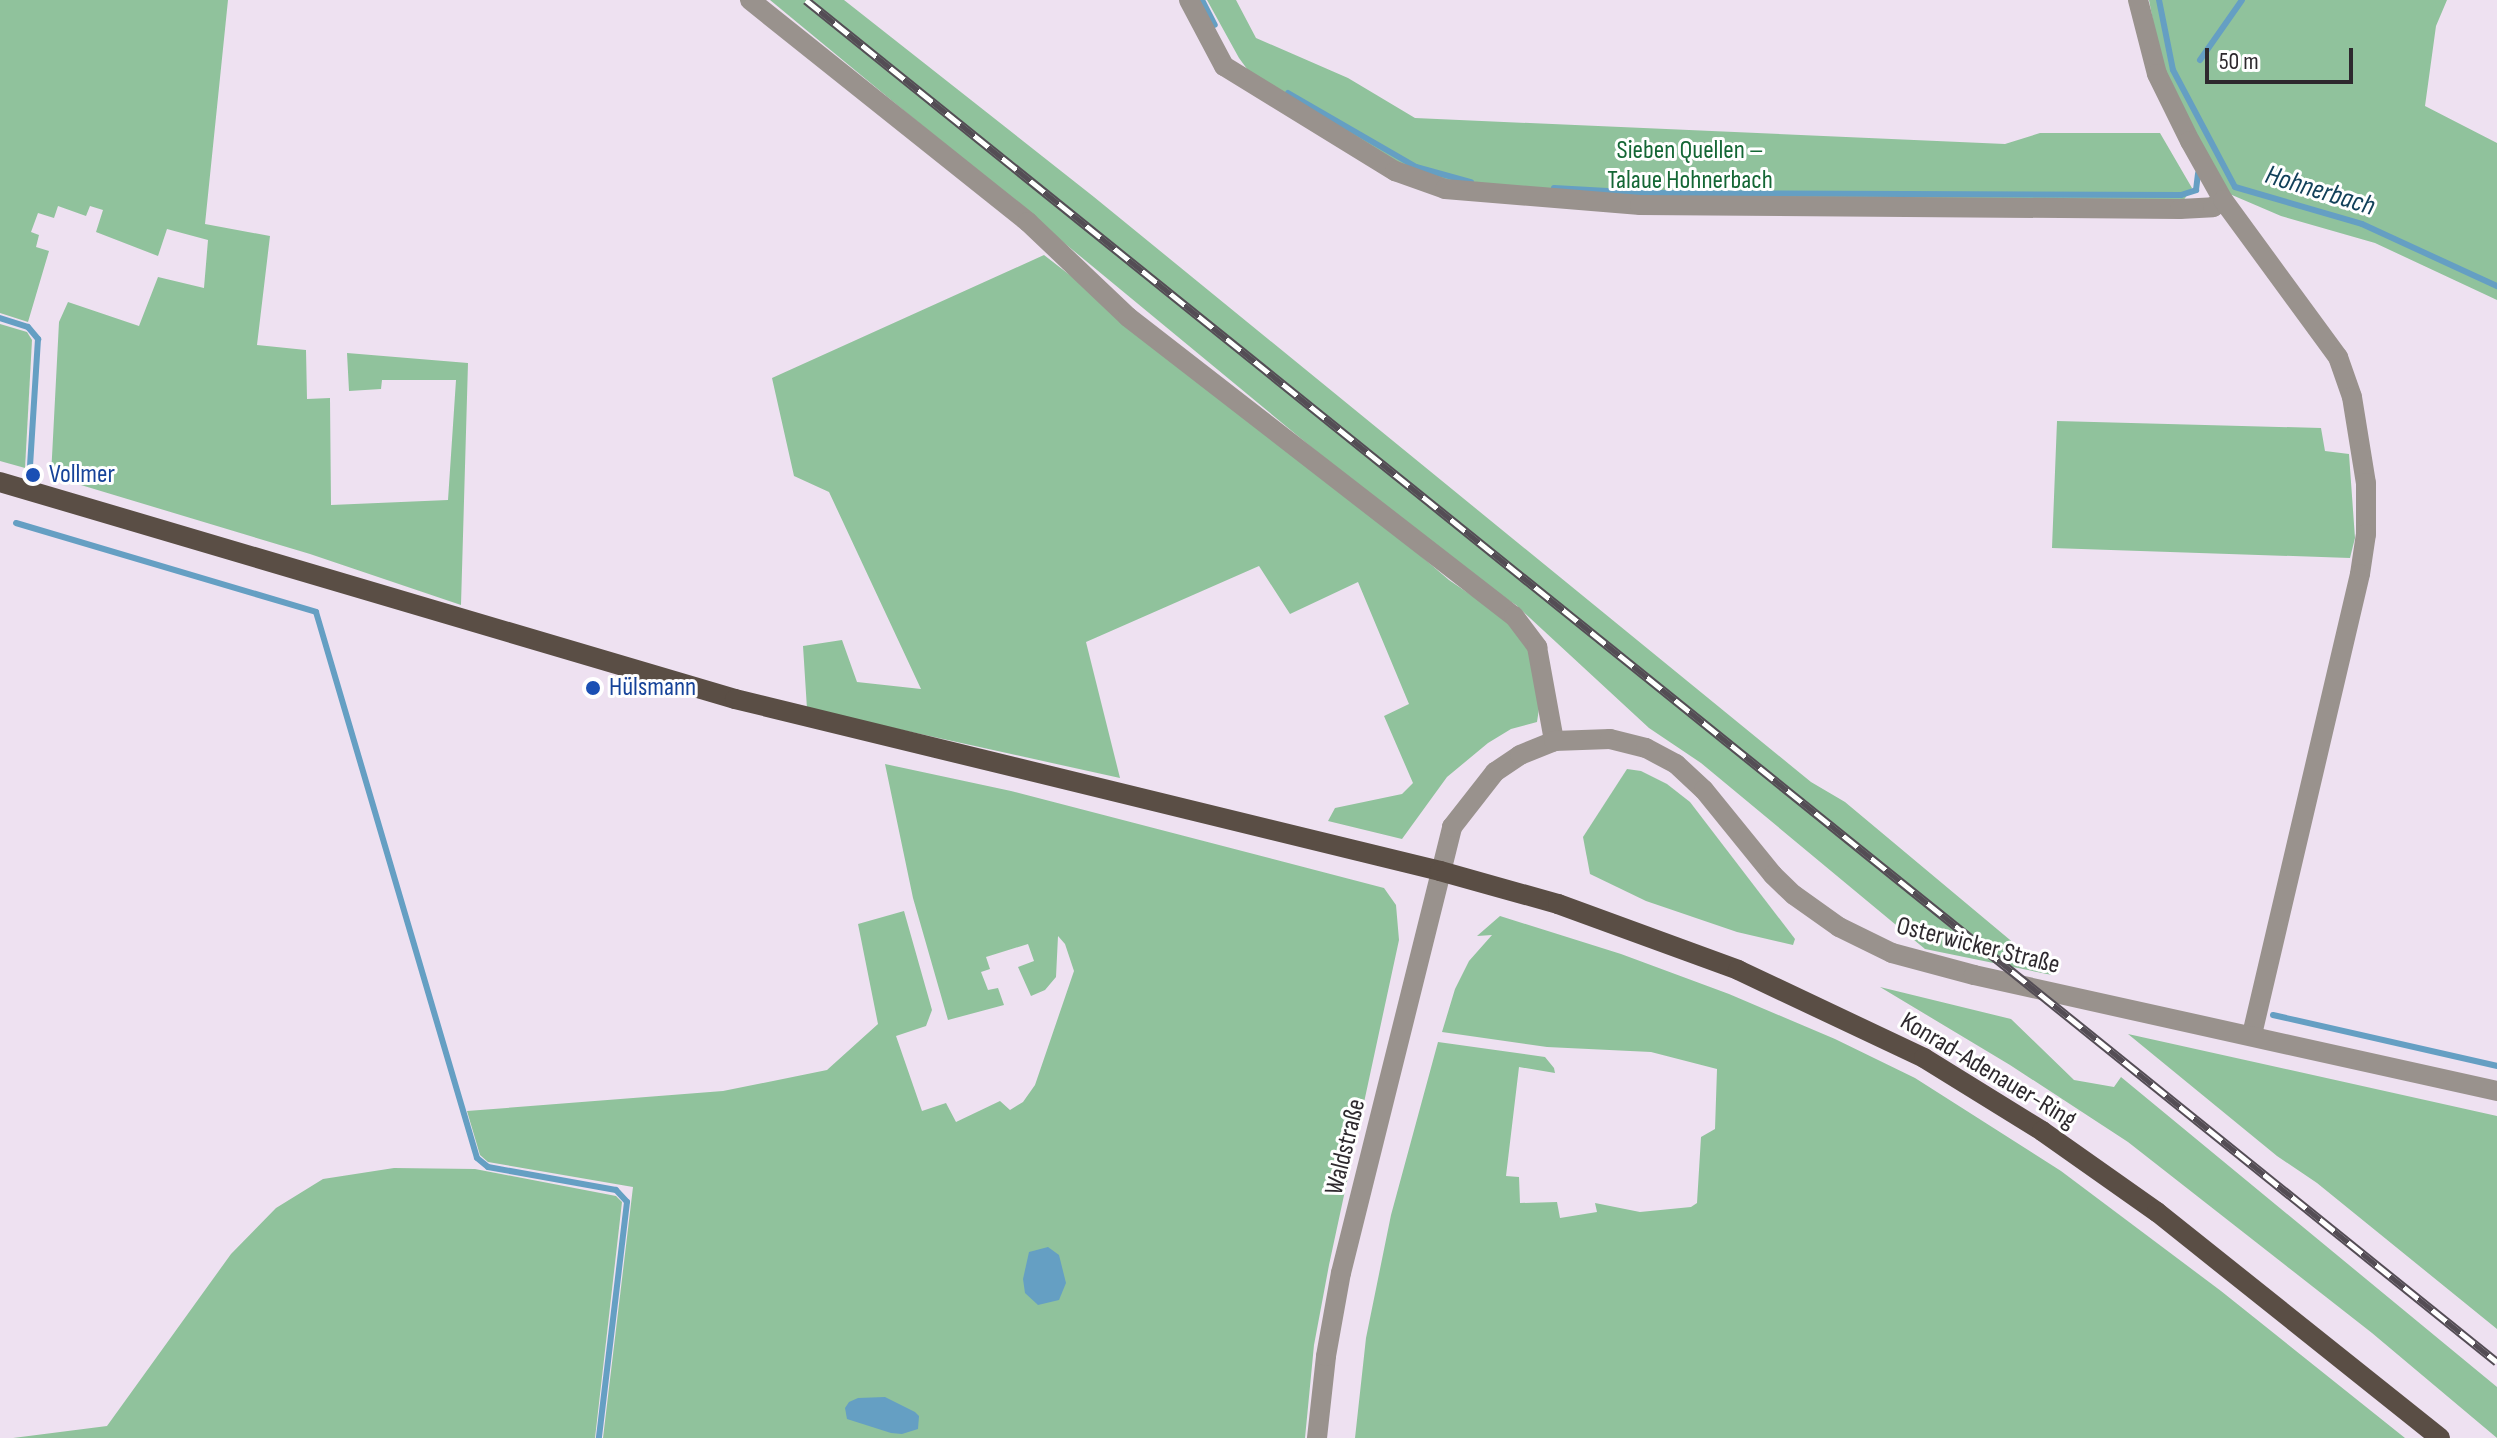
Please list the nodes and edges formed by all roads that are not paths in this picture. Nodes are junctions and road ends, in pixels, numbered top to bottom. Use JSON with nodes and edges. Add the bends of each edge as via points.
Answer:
{"nodes":[{"id":1,"x":750,"y":0,"type":"edge"},
{"id":2,"x":1189,"y":0,"type":"edge"},
{"id":3,"x":2138,"y":0,"type":"edge"},
{"id":4,"x":2223,"y":200,"type":"junction"},
{"id":5,"x":0,"y":482,"type":"edge"},
{"id":6,"x":1554,"y":741,"type":"junction"},
{"id":7,"x":1440,"y":871,"type":"junction"},
{"id":8,"x":2252,"y":1036,"type":"junction"},
{"id":9,"x":2497,"y":1091,"type":"edge"},
{"id":10,"x":1317,"y":1438,"type":"edge"},
{"id":11,"x":2440,"y":1438,"type":"edge"}],
"edges":[{"from":1,"to":6,"type":"street","via":[[1028,222],[1128,317],[1514,616],[1537,647]]},
{"from":2,"to":4,"type":"street","via":[[1224,66],[1395,171],[1445,189],[1640,205],[2180,209],[2213,207]]},
{"from":3,"to":4,"type":"street","via":[[2157,74]]},
{"from":4,"to":8,"type":"street","via":[[2338,357],[2352,397],[2366,483],[2360,574]]},
{"from":5,"to":7,"type":"main road","name":"Konrad-Adenauer-Ring","via":[[735,699]]},
{"from":6,"to":7,"type":"street","name":"Osterwicker Straße","via":[[1520,755],[1483,784],[1452,827]]},
{"from":6,"to":8,"type":"street","name":"Osterwicker Straße","via":[[1610,739],[1646,748],[1676,764],[1794,895],[1881,948],[1974,975]]},
{"from":7,"to":10,"type":"street","name":"Waldstraße","via":[[1341,1273]]},
{"from":7,"to":11,"type":"main road","name":"Konrad-Adenauer-Ring","via":[[1558,904],[1738,970],[1924,1058],[2042,1131],[2157,1212]]},
{"from":8,"to":9,"type":"street","name":"Osterwicker Straße"}]}
